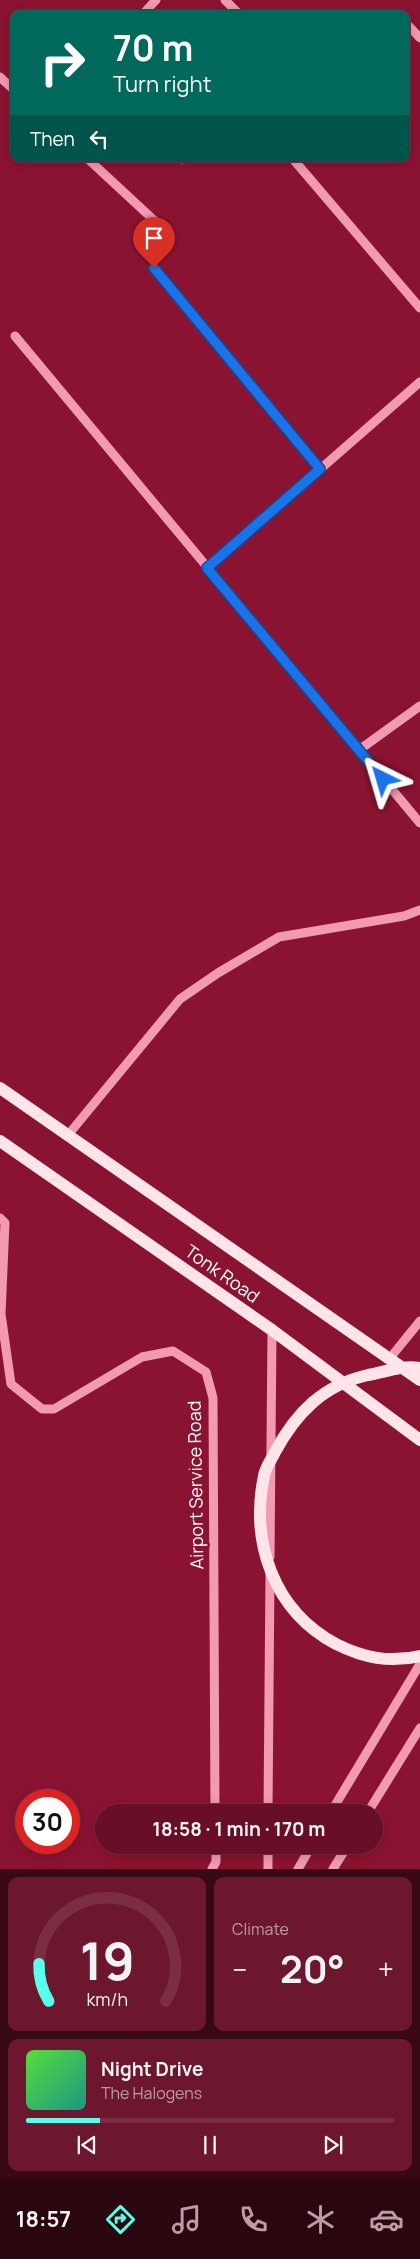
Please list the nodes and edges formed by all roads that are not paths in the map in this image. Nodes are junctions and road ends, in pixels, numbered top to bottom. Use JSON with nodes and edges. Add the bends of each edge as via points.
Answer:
{"nodes":[{"id":1,"x":156,"y":0,"type":"edge"},
{"id":2,"x":225,"y":0,"type":"edge"},
{"id":3,"x":147,"y":10,"type":"edge"},
{"id":4,"x":235,"y":10,"type":"edge"},
{"id":5,"x":410,"y":27,"type":"edge"},
{"id":6,"x":420,"y":38,"type":"edge"},
{"id":7,"x":0,"y":77,"type":"edge"},
{"id":8,"x":10,"y":86,"type":"edge"},
{"id":9,"x":91,"y":162,"type":"edge"},
{"id":10,"x":296,"y":162,"type":"edge"},
{"id":11,"x":157,"y":222,"type":"dead end"},
{"id":12,"x":154,"y":268,"type":"dead end"},
{"id":13,"x":420,"y":308,"type":"edge"},
{"id":14,"x":15,"y":336,"type":"dead end"},
{"id":15,"x":420,"y":382,"type":"edge"},
{"id":16,"x":320,"y":469,"type":"junction"},
{"id":17,"x":207,"y":568,"type":"junction"},
{"id":18,"x":420,"y":706,"type":"edge"},
{"id":19,"x":359,"y":750,"type":"junction"},
{"id":20,"x":420,"y":823,"type":"edge"},
{"id":21,"x":420,"y":910,"type":"edge"},
{"id":22,"x":0,"y":1088,"type":"edge"},
{"id":23,"x":68,"y":1135,"type":"junction"},
{"id":24,"x":0,"y":1141,"type":"edge"},
{"id":25,"x":0,"y":1218,"type":"edge"},
{"id":26,"x":0,"y":1314,"type":"edge"},
{"id":27,"x":420,"y":1320,"type":"edge"},
{"id":28,"x":272,"y":1330,"type":"junction"},
{"id":29,"x":390,"y":1358,"type":"junction"},
{"id":30,"x":420,"y":1368,"type":"edge"},
{"id":31,"x":420,"y":1380,"type":"edge"},
{"id":32,"x":420,"y":1440,"type":"edge"},
{"id":33,"x":420,"y":1656,"type":"edge"},
{"id":34,"x":420,"y":1664,"type":"edge"},
{"id":35,"x":420,"y":1728,"type":"edge"},
{"id":36,"x":216,"y":1804,"type":"edge"},
{"id":37,"x":268,"y":1804,"type":"edge"},
{"id":38,"x":337,"y":1804,"type":"edge"},
{"id":39,"x":373,"y":1804,"type":"edge"},
{"id":40,"x":216,"y":1854,"type":"edge"},
{"id":41,"x":268,"y":1854,"type":"edge"},
{"id":42,"x":307,"y":1854,"type":"edge"},
{"id":43,"x":342,"y":1854,"type":"edge"},
{"id":44,"x":212,"y":1869,"type":"edge"},
{"id":45,"x":268,"y":1869,"type":"edge"},
{"id":46,"x":298,"y":1869,"type":"edge"},
{"id":47,"x":333,"y":1869,"type":"edge"}],
"edges":[{"from":1,"to":3,"type":"street"},
{"from":2,"to":4,"type":"street"},
{"from":5,"to":6,"type":"street"},
{"from":7,"to":8,"type":"street"},
{"from":9,"to":11,"type":"street"},
{"from":10,"to":13,"type":"street"},
{"from":12,"to":16,"type":"street"},
{"from":14,"to":17,"type":"street"},
{"from":15,"to":16,"type":"street"},
{"from":16,"to":17,"type":"street"},
{"from":17,"to":19,"type":"street"},
{"from":18,"to":19,"type":"street"},
{"from":19,"to":20,"type":"street"},
{"from":21,"to":23,"type":"street","via":[[404,916],[279,937],[218,973],[180,999]]},
{"from":22,"to":23,"type":"main road","name":"Tonk Road"},
{"from":23,"to":29,"type":"main road","name":"Tonk Road"},
{"from":24,"to":28,"type":"main road","name":"Tonk Road"},
{"from":25,"to":26,"type":"street","name":"Airport Service Road","via":[[5,1223]]},
{"from":26,"to":36,"type":"street","name":"Airport Service Road","via":[[11,1384],[42,1409],[54,1409],[142,1357],[173,1351],[206,1372],[213,1398]]},
{"from":27,"to":29,"type":"street"},
{"from":28,"to":32,"type":"main road","name":"Tonk Road"},
{"from":28,"to":37,"type":"street"},
{"from":29,"to":31,"type":"main road","name":"Tonk Road"},
{"from":30,"to":33,"type":"main road","bridge":true,"via":[[396,1368],[348,1380],[316,1399],[289,1427],[264,1474],[260,1513],[268,1569],[301,1620],[327,1639],[379,1660]]},
{"from":34,"to":38,"type":"street"},
{"from":35,"to":39,"type":"street"},
{"from":40,"to":44,"type":"street"},
{"from":41,"to":45,"type":"street"},
{"from":42,"to":46,"type":"street"},
{"from":43,"to":47,"type":"street"}]}
